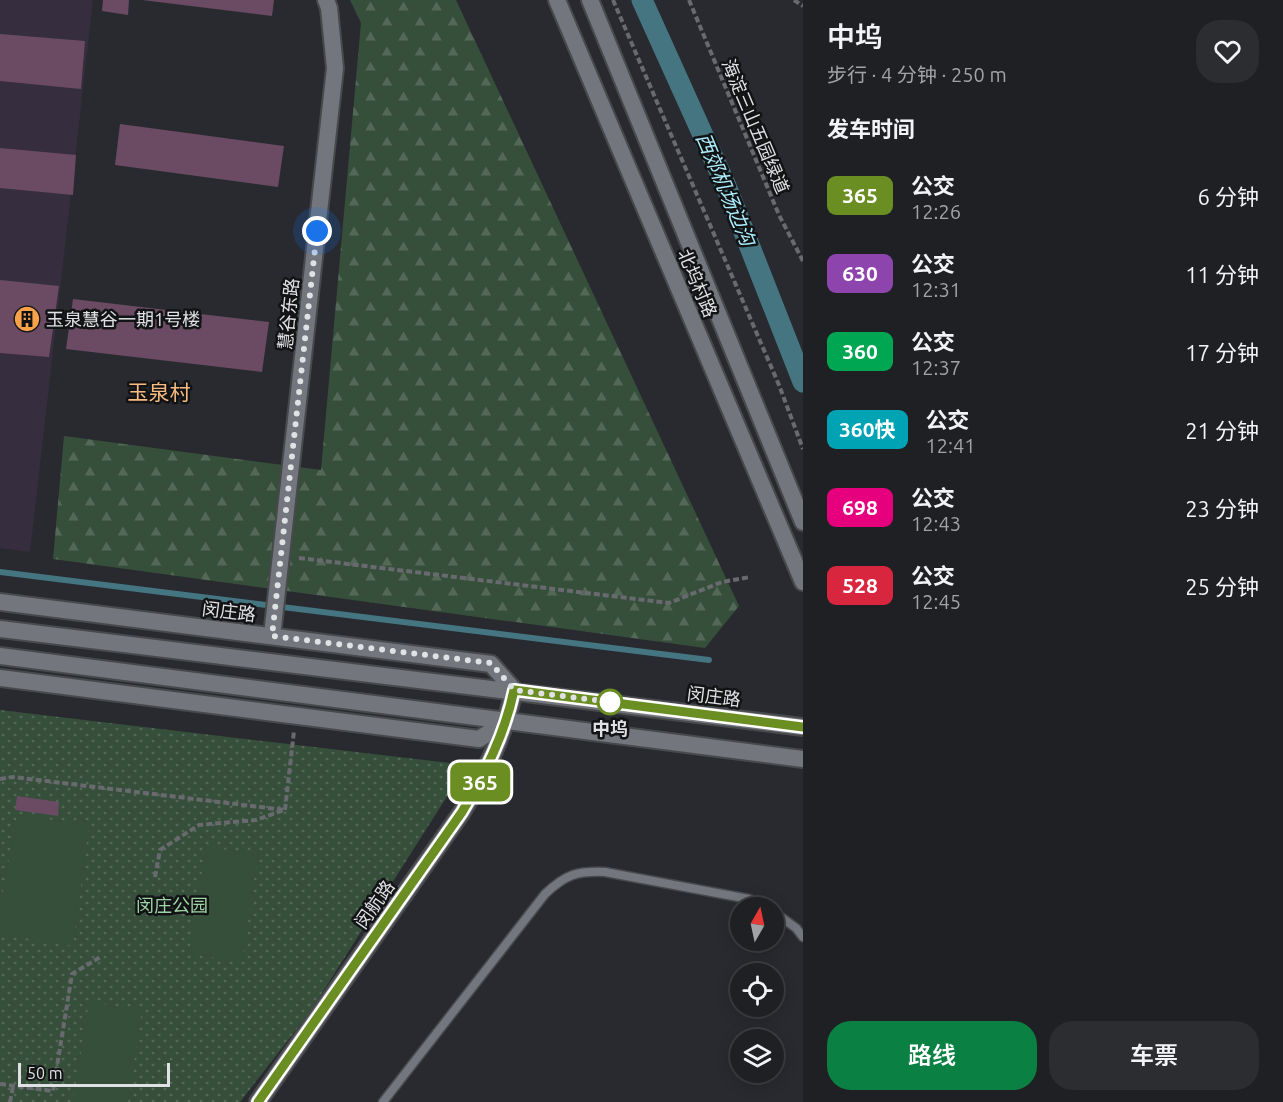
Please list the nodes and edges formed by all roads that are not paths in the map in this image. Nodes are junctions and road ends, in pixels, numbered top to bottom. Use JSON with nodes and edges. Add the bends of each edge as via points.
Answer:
{"nodes":[{"id":1,"x":326,"y":0,"type":"edge"},
{"id":2,"x":557,"y":0,"type":"edge"},
{"id":3,"x":590,"y":0,"type":"edge"},
{"id":4,"x":803,"y":522,"type":"edge"},
{"id":5,"x":803,"y":582,"type":"edge"},
{"id":6,"x":0,"y":602,"type":"edge"},
{"id":7,"x":0,"y":629,"type":"edge"},
{"id":8,"x":272,"y":636,"type":"junction"},
{"id":9,"x":0,"y":656,"type":"edge"},
{"id":10,"x":0,"y":678,"type":"edge"},
{"id":11,"x":514,"y":690,"type":"junction"},
{"id":12,"x":507,"y":721,"type":"junction"},
{"id":13,"x":803,"y":727,"type":"edge"},
{"id":14,"x":803,"y":759,"type":"edge"},
{"id":15,"x":737,"y":897,"type":"edge"},
{"id":16,"x":784,"y":919,"type":"edge"},
{"id":17,"x":803,"y":937,"type":"edge"},
{"id":18,"x":258,"y":1102,"type":"edge"},
{"id":19,"x":383,"y":1102,"type":"edge"}],
"edges":[{"from":1,"to":8,"type":"main road","name":"慧谷东路","via":[[335,68]]},
{"from":2,"to":5,"type":"main road","name":"北坞村路"},
{"from":3,"to":4,"type":"main road","name":"北坞村路"},
{"from":6,"to":8,"type":"main road","name":"闵庄路"},
{"from":7,"to":11,"type":"main road","name":"闵庄路"},
{"from":8,"to":11,"type":"main road","name":"闵庄路","via":[[491,663]]},
{"from":9,"to":12,"type":"main road"},
{"from":10,"to":12,"type":"main road","via":[[479,739]]},
{"from":11,"to":12,"type":"main road","name":"闵航路"},
{"from":11,"to":13,"type":"main road","name":"闵庄路"},
{"from":12,"to":14,"type":"main road"},
{"from":12,"to":18,"type":"main road","name":"闵航路","via":[[483,777],[462,812]]},
{"from":15,"to":19,"type":"lane","via":[[605,872],[582,872],[560,879]]},
{"from":16,"to":17,"type":"lane"}]}
